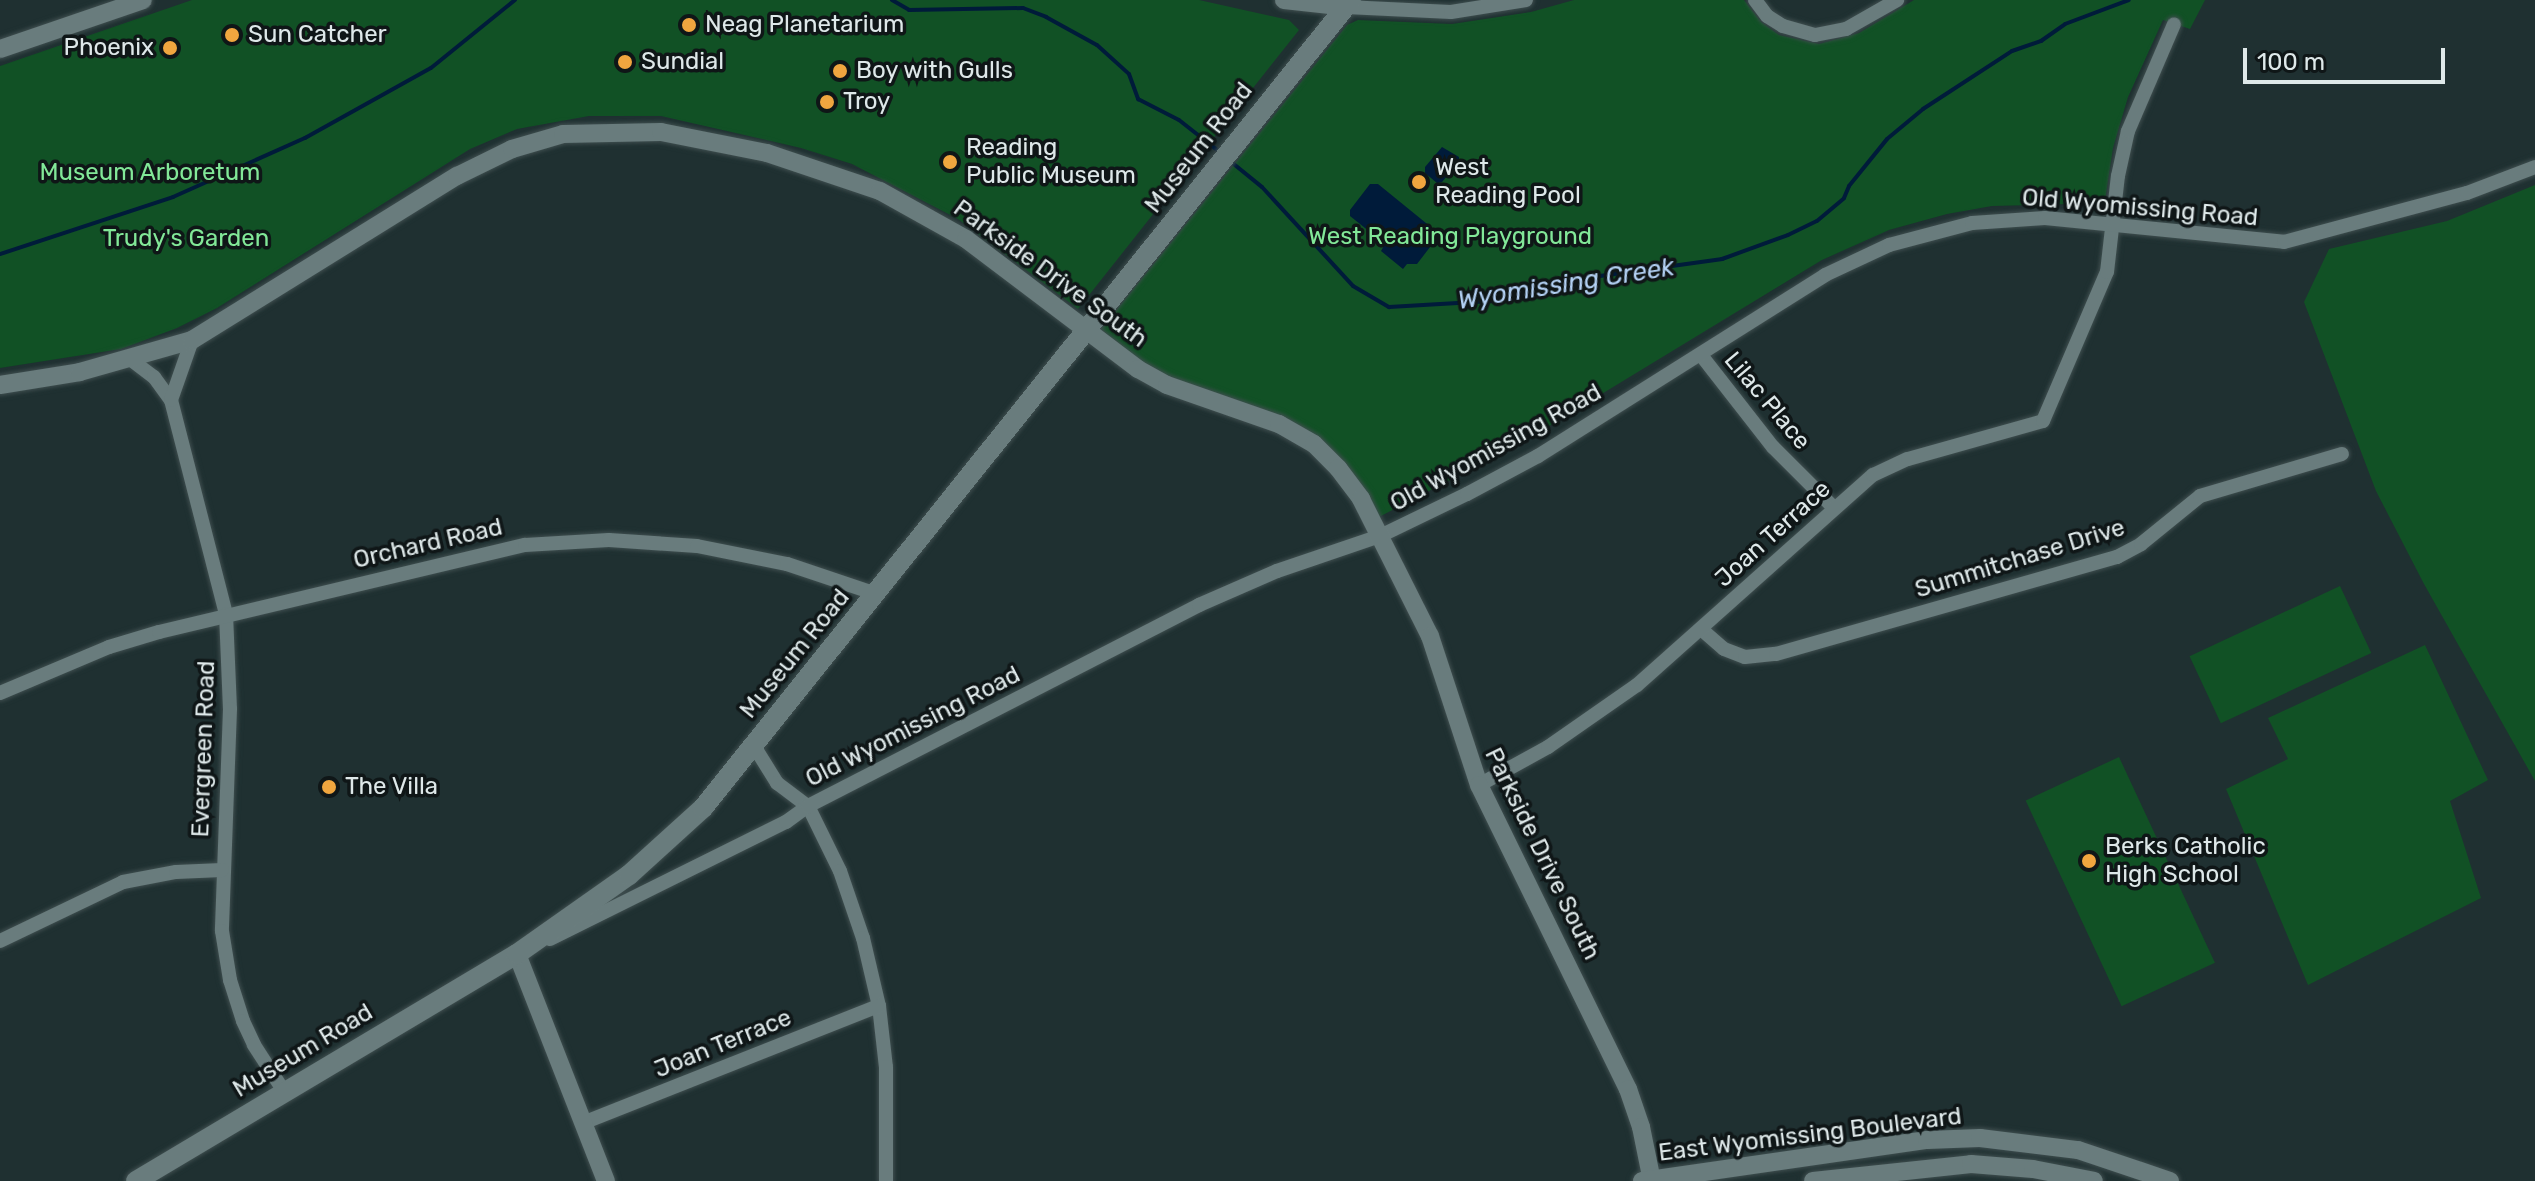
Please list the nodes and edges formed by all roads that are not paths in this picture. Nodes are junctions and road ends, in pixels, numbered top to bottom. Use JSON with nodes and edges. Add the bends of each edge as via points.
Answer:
{"nodes":[{"id":1,"x":143,"y":0,"type":"edge"},
{"id":2,"x":1284,"y":0,"type":"edge"},
{"id":3,"x":1526,"y":0,"type":"edge"},
{"id":4,"x":1755,"y":0,"type":"edge"},
{"id":5,"x":1897,"y":0,"type":"edge"},
{"id":6,"x":1348,"y":4,"type":"edge"},
{"id":7,"x":2174,"y":24,"type":"dead end"},
{"id":8,"x":0,"y":49,"type":"edge"},
{"id":9,"x":2535,"y":167,"type":"edge"},
{"id":10,"x":2114,"y":223,"type":"junction"},
{"id":11,"x":1084,"y":329,"type":"junction"},
{"id":12,"x":192,"y":340,"type":"junction"},
{"id":13,"x":1701,"y":355,"type":"junction"},
{"id":14,"x":130,"y":359,"type":"junction"},
{"id":15,"x":0,"y":385,"type":"edge"},
{"id":16,"x":171,"y":400,"type":"junction"},
{"id":17,"x":2342,"y":454,"type":"dead end"},
{"id":18,"x":1834,"y":508,"type":"junction"},
{"id":19,"x":1380,"y":536,"type":"junction"},
{"id":20,"x":876,"y":594,"type":"junction"},
{"id":21,"x":226,"y":614,"type":"junction"},
{"id":22,"x":1701,"y":629,"type":"junction"},
{"id":23,"x":0,"y":693,"type":"edge"},
{"id":24,"x":754,"y":746,"type":"junction"},
{"id":25,"x":1479,"y":785,"type":"junction"},
{"id":26,"x":808,"y":806,"type":"junction"},
{"id":27,"x":222,"y":870,"type":"junction"},
{"id":28,"x":0,"y":941,"type":"edge"},
{"id":29,"x":517,"y":954,"type":"junction"},
{"id":30,"x":879,"y":1006,"type":"junction"},
{"id":31,"x":285,"y":1093,"type":"junction"},
{"id":32,"x":583,"y":1123,"type":"junction"},
{"id":33,"x":1995,"y":1138,"type":"junction"},
{"id":34,"x":1994,"y":1165,"type":"junction"},
{"id":35,"x":1648,"y":1180,"type":"edge"},
{"id":36,"x":136,"y":1181,"type":"edge"},
{"id":37,"x":606,"y":1181,"type":"edge"},
{"id":38,"x":886,"y":1181,"type":"edge"},
{"id":39,"x":1813,"y":1181,"type":"edge"},
{"id":40,"x":2094,"y":1181,"type":"edge"},
{"id":41,"x":2170,"y":1181,"type":"edge"}],
"edges":[{"from":1,"to":8,"type":"street"},
{"from":2,"to":6,"type":"street"},
{"from":3,"to":6,"type":"street","via":[[1451,12]]},
{"from":4,"to":5,"type":"street","via":[[1783,26],[1815,35],[1846,29]]},
{"from":6,"to":11,"type":"main road","name":"Museum Road"},
{"from":7,"to":10,"type":"street","via":[[2128,131]]},
{"from":9,"to":10,"type":"street","name":"Old Wyomissing Road","via":[[2467,193],[2284,242]]},
{"from":10,"to":13,"type":"street","name":"Old Wyomissing Road","via":[[1998,220],[1910,238],[1825,275]]},
{"from":10,"to":18,"type":"street","name":"Joan Terrace","via":[[2107,272],[2043,421],[1897,463],[1861,483]]},
{"from":11,"to":12,"type":"street","name":"Parkside Drive South","via":[[966,239],[880,191],[767,153],[661,132],[619,130],[563,134],[486,161]]},
{"from":11,"to":19,"type":"street","name":"Parkside Drive South","via":[[1167,385],[1279,424],[1314,444],[1361,499]]},
{"from":11,"to":20,"type":"main road","name":"Museum Road"},
{"from":12,"to":14,"type":"street","name":"Parkside Drive South"},
{"from":12,"to":16,"type":"street"},
{"from":13,"to":18,"type":"street","name":"Lilac Place","via":[[1773,447]]},
{"from":13,"to":19,"type":"street","name":"Old Wyomissing Road","via":[[1538,456]]},
{"from":14,"to":15,"type":"street","name":"Parkside Drive South"},
{"from":14,"to":16,"type":"street","name":"Evergreen Road","via":[[154,377]]},
{"from":16,"to":21,"type":"street","name":"Evergreen Road"},
{"from":17,"to":22,"type":"street","name":"Summitchase Drive","via":[[2200,496],[2117,557],[1776,654],[1745,657],[1724,649]]},
{"from":18,"to":22,"type":"street","name":"Joan Terrace"},
{"from":19,"to":25,"type":"street","name":"Parkside Drive South","via":[[1441,663]]},
{"from":19,"to":26,"type":"street","name":"Old Wyomissing Road","via":[[1243,584]]},
{"from":20,"to":21,"type":"street","name":"Orchard Road","via":[[787,564],[721,550],[609,540],[525,545]]},
{"from":20,"to":24,"type":"main road","name":"Museum Road"},
{"from":21,"to":23,"type":"street","name":"Orchard Road","via":[[109,647]]},
{"from":21,"to":27,"type":"street","name":"Evergreen Road","via":[[230,709]]},
{"from":22,"to":25,"type":"street","name":"Joan Terrace","via":[[1588,721]]},
{"from":24,"to":26,"type":"street","via":[[777,783]]},
{"from":24,"to":29,"type":"main road","name":"Museum Road","via":[[703,808],[629,875]]},
{"from":25,"to":35,"type":"street","name":"Parkside Drive South","via":[[1628,1089],[1641,1127]]},
{"from":26,"to":29,"type":"street","name":"Old Wyomissing Road","via":[[786,822]]},
{"from":26,"to":30,"type":"street","via":[[849,894]]},
{"from":27,"to":28,"type":"street","via":[[123,882]]},
{"from":27,"to":31,"type":"street","name":"Evergreen Road","via":[[222,931],[235,998],[254,1045]]},
{"from":29,"to":31,"type":"main road","name":"Museum Road"},
{"from":29,"to":32,"type":"street"},
{"from":30,"to":32,"type":"street","name":"Joan Terrace"},
{"from":30,"to":38,"type":"street","via":[[888,1116]]},
{"from":31,"to":36,"type":"main road","name":"Museum Road"},
{"from":32,"to":37,"type":"street"},
{"from":33,"to":34,"type":"street"},
{"from":33,"to":35,"type":"street","name":"East Wyomissing Boulevard","via":[[1927,1140]]},
{"from":33,"to":41,"type":"street","name":"East Wyomissing Boulevard","via":[[2078,1150]]},
{"from":34,"to":39,"type":"street","name":"East Wyomissing Boulevard","via":[[1928,1166]]},
{"from":34,"to":40,"type":"street","name":"East Wyomissing Boulevard"}]}
